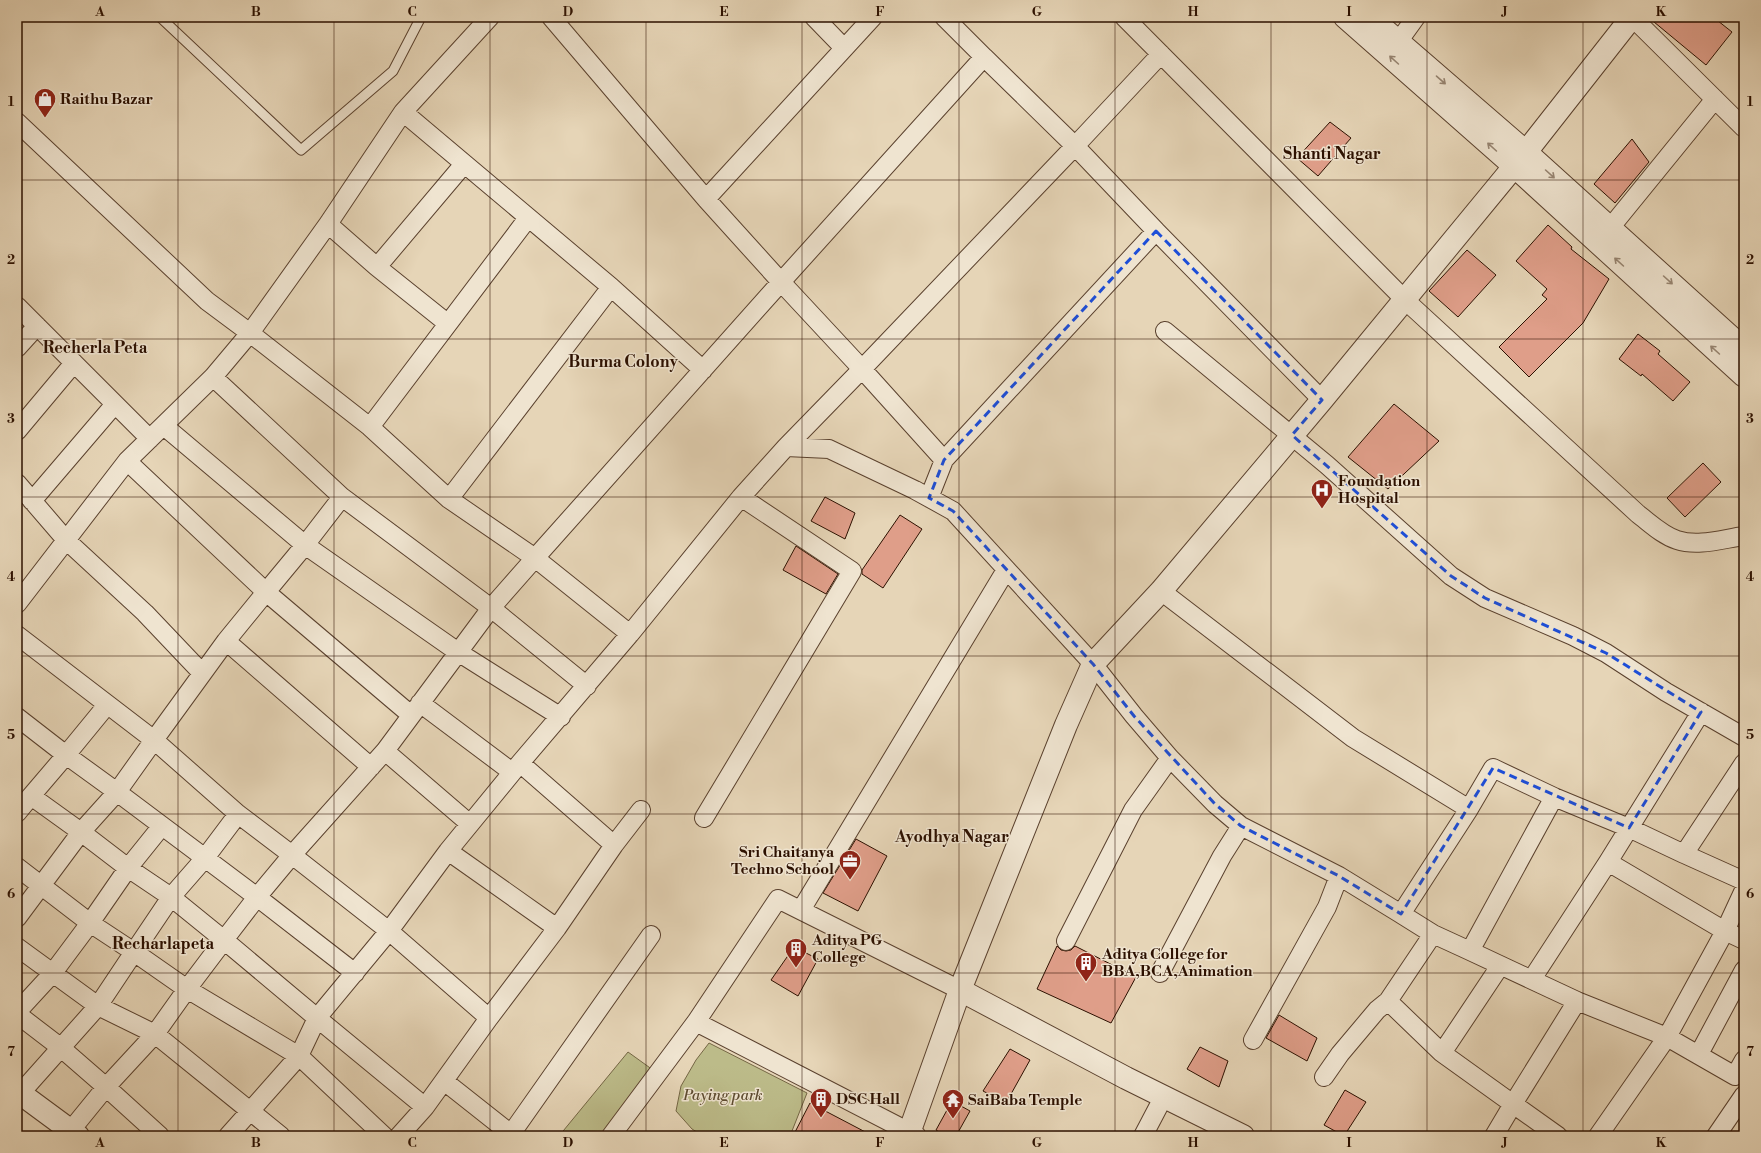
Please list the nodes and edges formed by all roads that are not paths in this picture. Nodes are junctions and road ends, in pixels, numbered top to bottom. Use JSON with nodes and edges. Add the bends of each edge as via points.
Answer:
{"nodes":[{"id":1,"x":160,"y":17,"type":"edge"},
{"id":2,"x":421,"y":17,"type":"edge"},
{"id":3,"x":490,"y":17,"type":"edge"},
{"id":4,"x":551,"y":17,"type":"edge"},
{"id":5,"x":814,"y":17,"type":"edge"},
{"id":6,"x":873,"y":17,"type":"edge"},
{"id":7,"x":944,"y":17,"type":"edge"},
{"id":8,"x":1124,"y":17,"type":"edge"},
{"id":9,"x":1345,"y":17,"type":"edge"},
{"id":10,"x":1370,"y":17,"type":"edge"},
{"id":11,"x":1416,"y":17,"type":"edge"},
{"id":12,"x":1632,"y":17,"type":"edge"},
{"id":13,"x":1398,"y":42,"type":"junction"},
{"id":14,"x":844,"y":48,"type":"junction"},
{"id":15,"x":1160,"y":54,"type":"junction"},
{"id":16,"x":984,"y":57,"type":"junction"},
{"id":17,"x":1715,"y":100,"type":"junction"},
{"id":18,"x":403,"y":112,"type":"junction"},
{"id":19,"x":17,"y":122,"type":"edge"},
{"id":20,"x":1744,"y":128,"type":"edge"},
{"id":21,"x":1075,"y":146,"type":"junction"},
{"id":22,"x":1520,"y":159,"type":"junction"},
{"id":23,"x":464,"y":164,"type":"junction"},
{"id":24,"x":706,"y":199,"type":"junction"},
{"id":25,"x":528,"y":218,"type":"junction"},
{"id":26,"x":328,"y":224,"type":"junction"},
{"id":27,"x":1610,"y":228,"type":"junction"},
{"id":28,"x":1156,"y":231,"type":"junction"},
{"id":29,"x":378,"y":267,"type":"junction"},
{"id":30,"x":781,"y":282,"type":"junction"},
{"id":31,"x":611,"y":287,"type":"junction"},
{"id":32,"x":1405,"y":300,"type":"junction"},
{"id":33,"x":17,"y":306,"type":"edge"},
{"id":34,"x":447,"y":323,"type":"junction"},
{"id":35,"x":37,"y":326,"type":"junction"},
{"id":36,"x":1164,"y":331,"type":"dead end"},
{"id":37,"x":250,"y":333,"type":"junction"},
{"id":38,"x":17,"y":348,"type":"edge"},
{"id":39,"x":1744,"y":349,"type":"edge"},
{"id":40,"x":74,"y":363,"type":"junction"},
{"id":41,"x":862,"y":369,"type":"junction"},
{"id":42,"x":702,"y":370,"type":"junction"},
{"id":43,"x":1744,"y":376,"type":"edge"},
{"id":44,"x":213,"y":377,"type":"junction"},
{"id":45,"x":1322,"y":400,"type":"junction"},
{"id":46,"x":115,"y":404,"type":"junction"},
{"id":47,"x":164,"y":426,"type":"junction"},
{"id":48,"x":370,"y":427,"type":"junction"},
{"id":49,"x":17,"y":431,"type":"edge"},
{"id":50,"x":1292,"y":435,"type":"junction"},
{"id":51,"x":150,"y":439,"type":"junction"},
{"id":52,"x":786,"y":447,"type":"junction"},
{"id":53,"x":944,"y":460,"type":"junction"},
{"id":54,"x":127,"y":461,"type":"junction"},
{"id":55,"x":17,"y":483,"type":"edge"},
{"id":56,"x":342,"y":497,"type":"junction"},
{"id":57,"x":741,"y":497,"type":"junction"},
{"id":58,"x":929,"y":498,"type":"junction"},
{"id":59,"x":449,"y":499,"type":"junction"},
{"id":60,"x":32,"y":501,"type":"junction"},
{"id":61,"x":1744,"y":536,"type":"edge"},
{"id":62,"x":66,"y":540,"type":"junction"},
{"id":63,"x":305,"y":545,"type":"junction"},
{"id":64,"x":535,"y":558,"type":"junction"},
{"id":65,"x":1006,"y":570,"type":"junction"},
{"id":66,"x":1161,"y":591,"type":"junction"},
{"id":67,"x":266,"y":592,"type":"junction"},
{"id":68,"x":17,"y":604,"type":"edge"},
{"id":69,"x":491,"y":608,"type":"junction"},
{"id":70,"x":630,"y":634,"type":"junction"},
{"id":71,"x":17,"y":635,"type":"edge"},
{"id":72,"x":226,"y":641,"type":"junction"},
{"id":73,"x":458,"y":652,"type":"junction"},
{"id":74,"x":1093,"y":664,"type":"junction"},
{"id":75,"x":202,"y":673,"type":"junction"},
{"id":76,"x":586,"y":686,"type":"junction"},
{"id":77,"x":107,"y":705,"type":"junction"},
{"id":78,"x":415,"y":709,"type":"junction"},
{"id":79,"x":1701,"y":712,"type":"junction"},
{"id":80,"x":17,"y":717,"type":"edge"},
{"id":81,"x":561,"y":717,"type":"junction"},
{"id":82,"x":1744,"y":737,"type":"edge"},
{"id":83,"x":154,"y":740,"type":"junction"},
{"id":84,"x":385,"y":751,"type":"junction"},
{"id":85,"x":66,"y":755,"type":"junction"},
{"id":86,"x":1170,"y":758,"type":"junction"},
{"id":87,"x":1744,"y":764,"type":"edge"},
{"id":88,"x":371,"y":767,"type":"junction"},
{"id":89,"x":516,"y":768,"type":"junction"},
{"id":90,"x":117,"y":792,"type":"junction"},
{"id":91,"x":31,"y":796,"type":"junction"},
{"id":92,"x":1554,"y":797,"type":"junction"},
{"id":93,"x":1469,"y":809,"type":"junction"},
{"id":94,"x":641,"y":810,"type":"dead end"},
{"id":95,"x":17,"y":814,"type":"edge"},
{"id":96,"x":238,"y":814,"type":"junction"},
{"id":97,"x":704,"y":818,"type":"dead end"},
{"id":98,"x":470,"y":824,"type":"junction"},
{"id":99,"x":1241,"y":826,"type":"junction"},
{"id":100,"x":161,"y":827,"type":"junction"},
{"id":101,"x":1629,"y":828,"type":"junction"},
{"id":102,"x":81,"y":832,"type":"junction"},
{"id":103,"x":614,"y":844,"type":"junction"},
{"id":104,"x":448,"y":851,"type":"junction"},
{"id":105,"x":1684,"y":854,"type":"junction"},
{"id":106,"x":292,"y":855,"type":"junction"},
{"id":107,"x":205,"y":858,"type":"junction"},
{"id":108,"x":1608,"y":862,"type":"junction"},
{"id":109,"x":17,"y":868,"type":"edge"},
{"id":110,"x":128,"y":868,"type":"junction"},
{"id":111,"x":1339,"y":876,"type":"junction"},
{"id":112,"x":1744,"y":881,"type":"edge"},
{"id":113,"x":42,"y":887,"type":"junction"},
{"id":114,"x":1744,"y":890,"type":"edge"},
{"id":115,"x":257,"y":896,"type":"junction"},
{"id":116,"x":171,"y":897,"type":"junction"},
{"id":117,"x":801,"y":910,"type":"junction"},
{"id":118,"x":1401,"y":914,"type":"junction"},
{"id":119,"x":17,"y":918,"type":"edge"},
{"id":120,"x":90,"y":923,"type":"junction"},
{"id":121,"x":557,"y":928,"type":"junction"},
{"id":122,"x":389,"y":931,"type":"junction"},
{"id":123,"x":1725,"y":931,"type":"junction"},
{"id":124,"x":1433,"y":934,"type":"junction"},
{"id":125,"x":651,"y":935,"type":"dead end"},
{"id":126,"x":224,"y":940,"type":"junction"},
{"id":127,"x":1744,"y":940,"type":"edge"},
{"id":128,"x":1066,"y":941,"type":"dead end"},
{"id":129,"x":17,"y":948,"type":"edge"},
{"id":130,"x":1470,"y":951,"type":"junction"},
{"id":131,"x":134,"y":952,"type":"junction"},
{"id":132,"x":1500,"y":966,"type":"junction"},
{"id":133,"x":1744,"y":970,"type":"edge"},
{"id":134,"x":355,"y":973,"type":"junction"},
{"id":135,"x":1160,"y":973,"type":"dead end"},
{"id":136,"x":52,"y":974,"type":"junction"},
{"id":137,"x":1532,"y":979,"type":"junction"},
{"id":138,"x":187,"y":988,"type":"junction"},
{"id":139,"x":960,"y":990,"type":"junction"},
{"id":140,"x":1388,"y":1001,"type":"junction"},
{"id":141,"x":1577,"y":1001,"type":"junction"},
{"id":142,"x":98,"y":1006,"type":"junction"},
{"id":143,"x":17,"y":1013,"type":"edge"},
{"id":144,"x":318,"y":1018,"type":"junction"},
{"id":145,"x":489,"y":1018,"type":"junction"},
{"id":146,"x":696,"y":1022,"type":"junction"},
{"id":147,"x":155,"y":1034,"type":"junction"},
{"id":148,"x":1667,"y":1037,"type":"junction"},
{"id":149,"x":1253,"y":1040,"type":"dead end"},
{"id":150,"x":60,"y":1047,"type":"junction"},
{"id":151,"x":1442,"y":1053,"type":"junction"},
{"id":152,"x":1698,"y":1054,"type":"junction"},
{"id":153,"x":299,"y":1056,"type":"junction"},
{"id":154,"x":1744,"y":1060,"type":"edge"},
{"id":155,"x":1324,"y":1077,"type":"dead end"},
{"id":156,"x":1739,"y":1079,"type":"edge"},
{"id":157,"x":444,"y":1081,"type":"junction"},
{"id":158,"x":106,"y":1087,"type":"junction"},
{"id":159,"x":18,"y":1094,"type":"edge"},
{"id":160,"x":1744,"y":1095,"type":"edge"},
{"id":161,"x":1164,"y":1096,"type":"junction"},
{"id":162,"x":1513,"y":1104,"type":"junction"},
{"id":163,"x":425,"y":1107,"type":"junction"},
{"id":164,"x":250,"y":1110,"type":"junction"},
{"id":165,"x":74,"y":1133,"type":"edge"},
{"id":166,"x":618,"y":1134,"type":"edge"},
{"id":167,"x":510,"y":1135,"type":"edge"},
{"id":168,"x":912,"y":1135,"type":"edge"},
{"id":169,"x":159,"y":1136,"type":"edge"},
{"id":170,"x":228,"y":1136,"type":"edge"},
{"id":171,"x":281,"y":1136,"type":"edge"},
{"id":172,"x":384,"y":1136,"type":"edge"},
{"id":173,"x":399,"y":1136,"type":"edge"},
{"id":174,"x":1143,"y":1136,"type":"edge"},
{"id":175,"x":1243,"y":1136,"type":"edge"},
{"id":176,"x":1494,"y":1136,"type":"edge"},
{"id":177,"x":1558,"y":1136,"type":"edge"},
{"id":178,"x":1598,"y":1136,"type":"edge"},
{"id":179,"x":1716,"y":1136,"type":"edge"}],
"edges":[{"from":1,"to":2,"type":"lane","via":[[300,150],[394,71]]},
{"from":3,"to":18,"type":"street"},
{"from":4,"to":24,"type":"street"},
{"from":5,"to":14,"type":"street"},
{"from":6,"to":14,"type":"street"},
{"from":7,"to":16,"type":"street"},
{"from":8,"to":15,"type":"street"},
{"from":22,"to":9,"type":"street","one_way":true},
{"from":10,"to":13,"type":"street"},
{"from":11,"to":13,"type":"street"},
{"from":12,"to":17,"type":"street"},
{"from":12,"to":22,"type":"street"},
{"from":13,"to":22,"type":"street","one_way":true},
{"from":14,"to":24,"type":"street"},
{"from":15,"to":21,"type":"street"},
{"from":15,"to":32,"type":"street"},
{"from":16,"to":21,"type":"street"},
{"from":16,"to":30,"type":"street"},
{"from":17,"to":20,"type":"street"},
{"from":17,"to":27,"type":"street"},
{"from":18,"to":23,"type":"street"},
{"from":18,"to":26,"type":"street"},
{"from":19,"to":37,"type":"street","via":[[207,301]]},
{"from":21,"to":28,"type":"street"},
{"from":21,"to":41,"type":"street"},
{"from":22,"to":27,"type":"street","one_way":true},
{"from":22,"to":32,"type":"street"},
{"from":43,"to":22,"type":"street","one_way":true},
{"from":23,"to":25,"type":"street"},
{"from":23,"to":29,"type":"street"},
{"from":24,"to":30,"type":"street"},
{"from":25,"to":31,"type":"street"},
{"from":25,"to":34,"type":"street"},
{"from":26,"to":29,"type":"street"},
{"from":26,"to":37,"type":"street"},
{"from":27,"to":39,"type":"street","one_way":true},
{"from":28,"to":45,"type":"street"},
{"from":28,"to":53,"type":"street"},
{"from":29,"to":34,"type":"street"},
{"from":30,"to":41,"type":"street"},
{"from":30,"to":42,"type":"street"},
{"from":31,"to":42,"type":"street"},
{"from":31,"to":59,"type":"street"},
{"from":32,"to":45,"type":"street"},
{"from":32,"to":61,"type":"street","via":[[1657,529],[1676,540],[1696,543]]},
{"from":33,"to":35,"type":"street"},
{"from":34,"to":48,"type":"street"},
{"from":35,"to":38,"type":"street"},
{"from":35,"to":40,"type":"street"},
{"from":36,"to":50,"type":"street"},
{"from":37,"to":44,"type":"street"},
{"from":37,"to":48,"type":"street"},
{"from":40,"to":46,"type":"street"},
{"from":40,"to":49,"type":"street"},
{"from":41,"to":52,"type":"street"},
{"from":41,"to":53,"type":"street"},
{"from":42,"to":64,"type":"street"},
{"from":44,"to":47,"type":"street"},
{"from":44,"to":56,"type":"street"},
{"from":45,"to":50,"type":"street"},
{"from":46,"to":51,"type":"street"},
{"from":46,"to":60,"type":"street"},
{"from":47,"to":51,"type":"street"},
{"from":47,"to":63,"type":"street"},
{"from":48,"to":59,"type":"street"},
{"from":50,"to":66,"type":"street"},
{"from":50,"to":79,"type":"street","via":[[1451,576],[1485,598],[1606,653]]},
{"from":51,"to":54,"type":"street"},
{"from":52,"to":57,"type":"street"},
{"from":52,"to":58,"type":"street","via":[[829,449]]},
{"from":53,"to":58,"type":"street"},
{"from":54,"to":62,"type":"street"},
{"from":54,"to":67,"type":"street"},
{"from":55,"to":60,"type":"street"},
{"from":56,"to":63,"type":"street"},
{"from":56,"to":69,"type":"street"},
{"from":57,"to":70,"type":"street"},
{"from":57,"to":97,"type":"street","via":[[852,571]]},
{"from":58,"to":65,"type":"street","via":[[953,511]]},
{"from":59,"to":64,"type":"street"},
{"from":60,"to":62,"type":"street"},
{"from":62,"to":68,"type":"street"},
{"from":62,"to":75,"type":"street","via":[[145,613]]},
{"from":63,"to":67,"type":"street"},
{"from":63,"to":73,"type":"street"},
{"from":64,"to":69,"type":"street"},
{"from":64,"to":70,"type":"street"},
{"from":65,"to":74,"type":"street"},
{"from":65,"to":117,"type":"street"},
{"from":66,"to":74,"type":"street"},
{"from":66,"to":93,"type":"street","via":[[1353,738]]},
{"from":67,"to":72,"type":"street"},
{"from":67,"to":78,"type":"street"},
{"from":69,"to":73,"type":"street"},
{"from":69,"to":76,"type":"street"},
{"from":70,"to":76,"type":"street"},
{"from":71,"to":77,"type":"street"},
{"from":72,"to":75,"type":"street"},
{"from":72,"to":88,"type":"street"},
{"from":73,"to":78,"type":"street"},
{"from":73,"to":81,"type":"street"},
{"from":74,"to":86,"type":"street"},
{"from":74,"to":139,"type":"street"},
{"from":75,"to":83,"type":"street"},
{"from":76,"to":81,"type":"street"},
{"from":77,"to":83,"type":"street"},
{"from":77,"to":85,"type":"street"},
{"from":78,"to":84,"type":"street"},
{"from":78,"to":89,"type":"street"},
{"from":79,"to":82,"type":"street"},
{"from":79,"to":101,"type":"street"},
{"from":80,"to":85,"type":"street"},
{"from":81,"to":89,"type":"street"},
{"from":83,"to":90,"type":"street"},
{"from":83,"to":96,"type":"street"},
{"from":84,"to":88,"type":"street"},
{"from":84,"to":98,"type":"street"},
{"from":85,"to":90,"type":"street"},
{"from":85,"to":91,"type":"street"},
{"from":86,"to":99,"type":"street","via":[[1215,804]]},
{"from":86,"to":128,"type":"street","via":[[1134,810]]},
{"from":87,"to":105,"type":"street"},
{"from":88,"to":106,"type":"street"},
{"from":89,"to":98,"type":"street"},
{"from":89,"to":103,"type":"street"},
{"from":90,"to":100,"type":"street"},
{"from":90,"to":102,"type":"street"},
{"from":91,"to":95,"type":"street"},
{"from":91,"to":102,"type":"street"},
{"from":92,"to":93,"type":"street","via":[[1493,768]]},
{"from":92,"to":101,"type":"street"},
{"from":92,"to":130,"type":"street"},
{"from":93,"to":118,"type":"street"},
{"from":94,"to":103,"type":"street"},
{"from":96,"to":106,"type":"street"},
{"from":96,"to":107,"type":"street"},
{"from":98,"to":104,"type":"street"},
{"from":99,"to":111,"type":"street"},
{"from":99,"to":135,"type":"street","via":[[1222,856]]},
{"from":100,"to":107,"type":"street"},
{"from":100,"to":110,"type":"street"},
{"from":101,"to":105,"type":"street"},
{"from":101,"to":108,"type":"street"},
{"from":102,"to":110,"type":"street"},
{"from":102,"to":113,"type":"street"},
{"from":103,"to":121,"type":"street"},
{"from":104,"to":121,"type":"street"},
{"from":104,"to":122,"type":"street"},
{"from":105,"to":112,"type":"street"},
{"from":106,"to":115,"type":"street"},
{"from":106,"to":122,"type":"street"},
{"from":107,"to":115,"type":"street"},
{"from":107,"to":116,"type":"street"},
{"from":108,"to":123,"type":"street"},
{"from":108,"to":137,"type":"street"},
{"from":109,"to":113,"type":"street"},
{"from":110,"to":116,"type":"street"},
{"from":110,"to":120,"type":"street"},
{"from":111,"to":118,"type":"street"},
{"from":111,"to":149,"type":"street","via":[[1320,920]]},
{"from":113,"to":119,"type":"street"},
{"from":113,"to":120,"type":"street"},
{"from":114,"to":123,"type":"street"},
{"from":115,"to":126,"type":"street"},
{"from":115,"to":134,"type":"street"},
{"from":116,"to":126,"type":"street"},
{"from":116,"to":131,"type":"street"},
{"from":117,"to":139,"type":"street"},
{"from":117,"to":146,"type":"street","via":[[778,899]]},
{"from":118,"to":124,"type":"street"},
{"from":120,"to":131,"type":"street"},
{"from":120,"to":136,"type":"street"},
{"from":121,"to":145,"type":"street"},
{"from":122,"to":134,"type":"street"},
{"from":122,"to":145,"type":"street"},
{"from":123,"to":127,"type":"street"},
{"from":123,"to":148,"type":"street"},
{"from":124,"to":130,"type":"street"},
{"from":124,"to":140,"type":"street"},
{"from":125,"to":167,"type":"street"},
{"from":126,"to":138,"type":"street"},
{"from":126,"to":144,"type":"street"},
{"from":129,"to":136,"type":"street"},
{"from":130,"to":132,"type":"street"},
{"from":131,"to":138,"type":"street"},
{"from":131,"to":142,"type":"street"},
{"from":132,"to":137,"type":"street"},
{"from":132,"to":151,"type":"street"},
{"from":133,"to":152,"type":"street"},
{"from":134,"to":144,"type":"street"},
{"from":136,"to":142,"type":"street"},
{"from":136,"to":143,"type":"street"},
{"from":137,"to":141,"type":"street"},
{"from":138,"to":147,"type":"street"},
{"from":138,"to":153,"type":"street"},
{"from":139,"to":161,"type":"street"},
{"from":139,"to":168,"type":"street"},
{"from":140,"to":151,"type":"street"},
{"from":140,"to":155,"type":"street","via":[[1377,1010]]},
{"from":141,"to":148,"type":"street"},
{"from":141,"to":162,"type":"street"},
{"from":142,"to":147,"type":"street"},
{"from":142,"to":150,"type":"street"},
{"from":143,"to":150,"type":"street"},
{"from":144,"to":153,"type":"street"},
{"from":144,"to":163,"type":"street"},
{"from":145,"to":157,"type":"street"},
{"from":146,"to":166,"type":"street"},
{"from":146,"to":168,"type":"street"},
{"from":147,"to":158,"type":"street"},
{"from":147,"to":164,"type":"street"},
{"from":148,"to":152,"type":"street"},
{"from":148,"to":178,"type":"street"},
{"from":150,"to":158,"type":"street"},
{"from":150,"to":159,"type":"street"},
{"from":151,"to":162,"type":"street"},
{"from":152,"to":156,"type":"street"},
{"from":153,"to":164,"type":"street"},
{"from":153,"to":172,"type":"street"},
{"from":154,"to":156,"type":"street"},
{"from":157,"to":163,"type":"street"},
{"from":157,"to":167,"type":"street"},
{"from":158,"to":165,"type":"street"},
{"from":158,"to":169,"type":"street"},
{"from":159,"to":165,"type":"street"},
{"from":160,"to":179,"type":"street"},
{"from":161,"to":174,"type":"street"},
{"from":161,"to":175,"type":"street"},
{"from":162,"to":176,"type":"street"},
{"from":162,"to":177,"type":"street"},
{"from":163,"to":173,"type":"street"},
{"from":164,"to":170,"type":"street"},
{"from":164,"to":171,"type":"street"}]}
